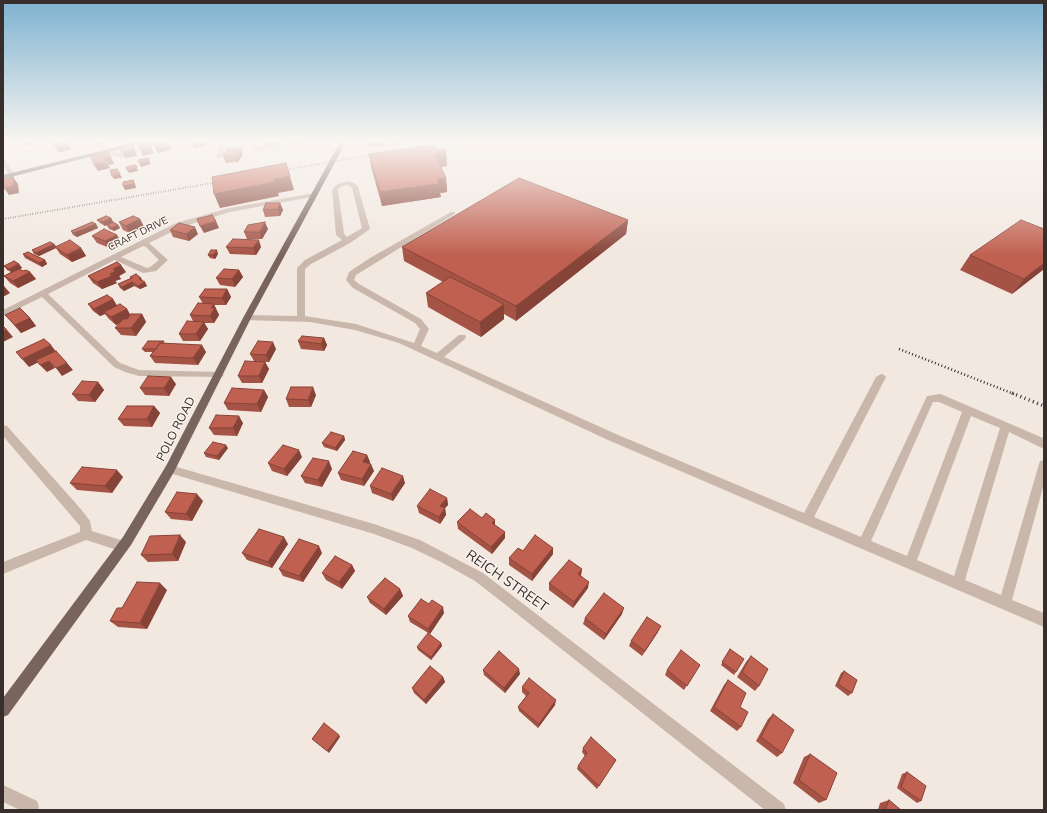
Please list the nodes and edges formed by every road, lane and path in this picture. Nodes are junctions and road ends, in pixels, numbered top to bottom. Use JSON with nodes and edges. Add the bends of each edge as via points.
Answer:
{"nodes":[{"id":1,"x":323,"y":180,"type":"edge"},
{"id":2,"x":315,"y":195,"type":"junction"},
{"id":3,"x":453,"y":213,"type":"dead end"},
{"id":4,"x":347,"y":241,"type":"junction"},
{"id":5,"x":142,"y":243,"type":"junction"},
{"id":6,"x":114,"y":257,"type":"junction"},
{"id":7,"x":42,"y":293,"type":"junction"},
{"id":8,"x":3,"y":313,"type":"edge"},
{"id":9,"x":247,"y":318,"type":"junction"},
{"id":10,"x":301,"y":319,"type":"junction"},
{"id":11,"x":462,"y":337,"type":"dead end"},
{"id":12,"x":416,"y":347,"type":"junction"},
{"id":13,"x":438,"y":357,"type":"junction"},
{"id":14,"x":219,"y":375,"type":"junction"},
{"id":15,"x":881,"y":377,"type":"dead end"},
{"id":16,"x":968,"y":410,"type":"junction"},
{"id":17,"x":1006,"y":426,"type":"junction"},
{"id":18,"x":3,"y":429,"type":"edge"},
{"id":19,"x":1044,"y":445,"type":"edge"},
{"id":20,"x":1044,"y":464,"type":"edge"},
{"id":21,"x":170,"y":469,"type":"junction"},
{"id":22,"x":807,"y":519,"type":"junction"},
{"id":23,"x":86,"y":535,"type":"junction"},
{"id":24,"x":864,"y":543,"type":"junction"},
{"id":25,"x":123,"y":546,"type":"junction"},
{"id":26,"x":910,"y":563,"type":"junction"},
{"id":27,"x":3,"y":568,"type":"edge"},
{"id":28,"x":958,"y":582,"type":"junction"},
{"id":29,"x":1005,"y":603,"type":"junction"},
{"id":30,"x":1044,"y":620,"type":"edge"},
{"id":31,"x":3,"y":710,"type":"edge"},
{"id":32,"x":3,"y":793,"type":"edge"},
{"id":33,"x":29,"y":810,"type":"edge"},
{"id":34,"x":778,"y":810,"type":"edge"}],
"edges":[{"from":1,"to":2,"type":"main road","name":"POLO ROAD"},
{"from":2,"to":5,"type":"street","name":"CRAFT DRIVE","via":[[229,210],[178,225]]},
{"from":2,"to":9,"type":"main road","name":"POLO ROAD"},
{"from":3,"to":12,"type":"street","via":[[372,260],[352,274],[350,280],[418,322],[425,329]]},
{"from":4,"to":4,"type":"street","via":[[366,229],[355,187],[347,183],[335,190],[340,235]]},
{"from":4,"to":10,"type":"street","via":[[308,262],[302,268]]},
{"from":5,"to":6,"type":"street","name":"CRAFT DRIVE"},
{"from":5,"to":6,"type":"street","via":[[149,245],[164,260],[162,263],[146,271]]},
{"from":6,"to":7,"type":"street","name":"CRAFT DRIVE"},
{"from":7,"to":8,"type":"street","name":"CRAFT DRIVE"},
{"from":7,"to":14,"type":"street","via":[[117,365],[139,373]]},
{"from":9,"to":10,"type":"street"},
{"from":9,"to":14,"type":"main road","name":"POLO ROAD"},
{"from":10,"to":12,"type":"street","via":[[356,327]]},
{"from":11,"to":13,"type":"street"},
{"from":12,"to":13,"type":"street"},
{"from":13,"to":22,"type":"street","via":[[606,434]]},
{"from":14,"to":21,"type":"main road","name":"POLO ROAD"},
{"from":15,"to":22,"type":"street"},
{"from":16,"to":17,"type":"street"},
{"from":16,"to":24,"type":"street","via":[[940,398],[930,399]]},
{"from":16,"to":26,"type":"street"},
{"from":17,"to":19,"type":"street"},
{"from":17,"to":28,"type":"street"},
{"from":18,"to":23,"type":"street","via":[[81,518],[86,525]]},
{"from":20,"to":29,"type":"street"},
{"from":21,"to":25,"type":"main road","name":"POLO ROAD"},
{"from":21,"to":34,"type":"street","name":"REICH STREET","via":[[374,529],[416,544],[479,577]]},
{"from":22,"to":24,"type":"street"},
{"from":23,"to":25,"type":"street"},
{"from":23,"to":27,"type":"street"},
{"from":24,"to":26,"type":"street"},
{"from":25,"to":31,"type":"main road","name":"POLO ROAD"},
{"from":26,"to":28,"type":"street"},
{"from":28,"to":29,"type":"street"},
{"from":29,"to":30,"type":"street"},
{"from":32,"to":33,"type":"street","via":[[31,806]]}]}
